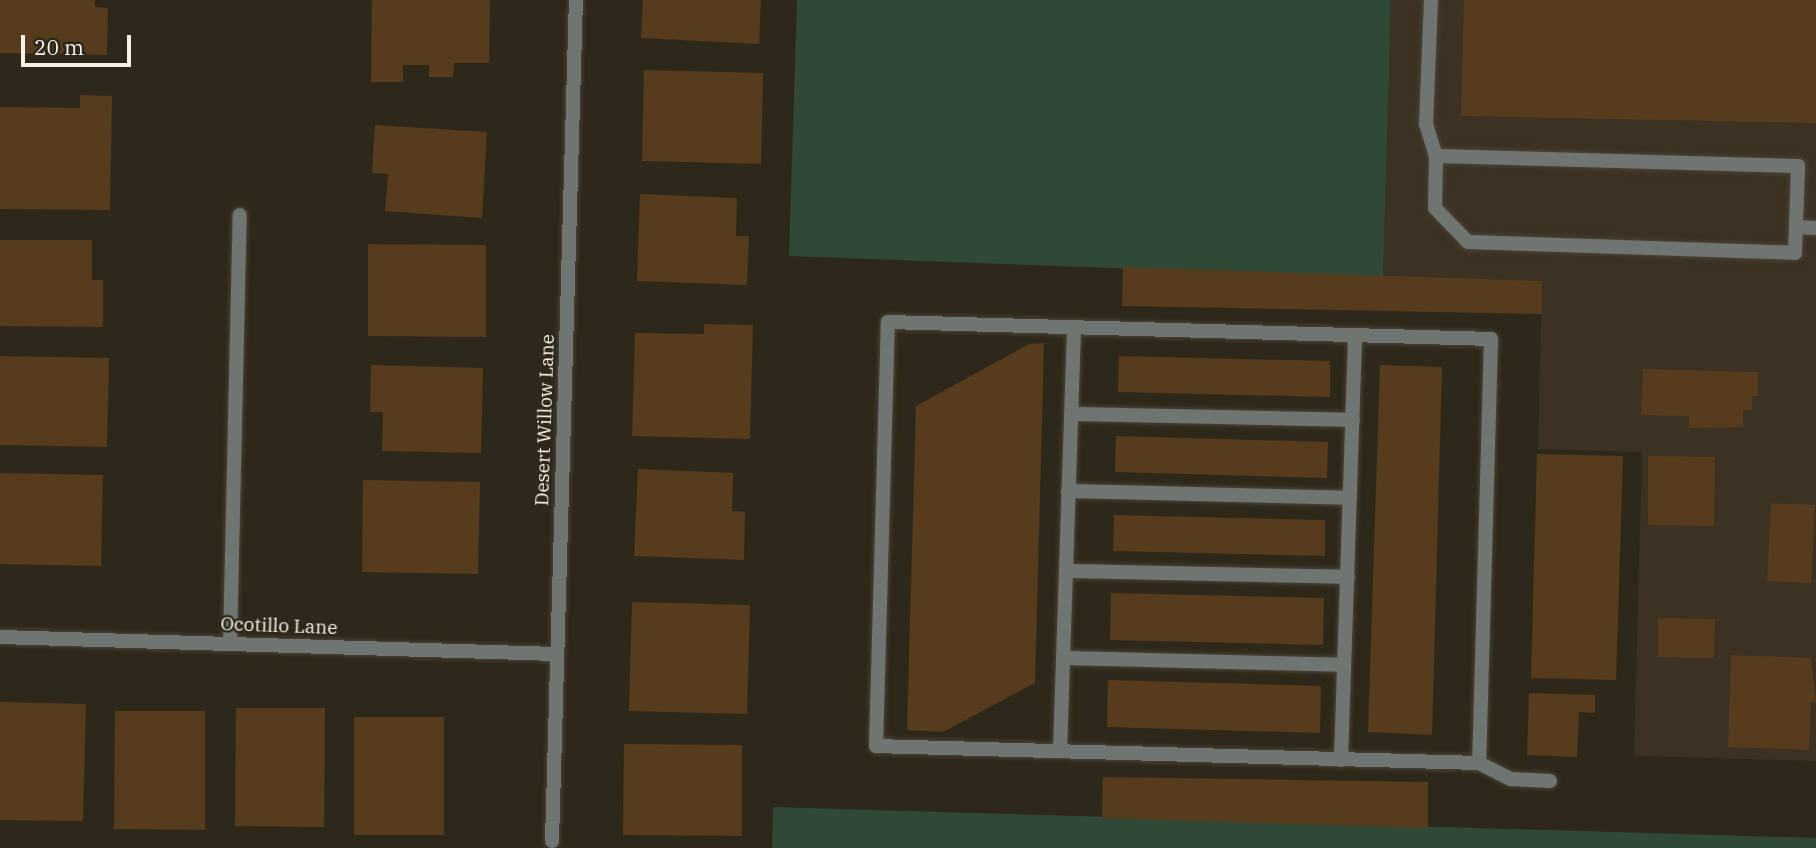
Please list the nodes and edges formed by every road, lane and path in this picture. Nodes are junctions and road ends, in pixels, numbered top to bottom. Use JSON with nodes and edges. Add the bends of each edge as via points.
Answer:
{"nodes":[{"id":1,"x":576,"y":0,"type":"edge"},
{"id":2,"x":1431,"y":0,"type":"edge"},
{"id":3,"x":1436,"y":156,"type":"junction"},
{"id":4,"x":240,"y":215,"type":"dead end"},
{"id":5,"x":1796,"y":228,"type":"junction"},
{"id":6,"x":1816,"y":228,"type":"edge"},
{"id":7,"x":1074,"y":327,"type":"junction"},
{"id":8,"x":1355,"y":336,"type":"junction"},
{"id":9,"x":1071,"y":414,"type":"junction"},
{"id":10,"x":1353,"y":420,"type":"junction"},
{"id":11,"x":1068,"y":491,"type":"junction"},
{"id":12,"x":1350,"y":498,"type":"junction"},
{"id":13,"x":1066,"y":571,"type":"junction"},
{"id":14,"x":1348,"y":577,"type":"junction"},
{"id":15,"x":0,"y":637,"type":"edge"},
{"id":16,"x":230,"y":643,"type":"junction"},
{"id":17,"x":557,"y":654,"type":"junction"},
{"id":18,"x":1063,"y":658,"type":"junction"},
{"id":19,"x":1345,"y":665,"type":"junction"},
{"id":20,"x":1060,"y":751,"type":"junction"},
{"id":21,"x":1341,"y":760,"type":"junction"},
{"id":22,"x":1479,"y":763,"type":"junction"},
{"id":23,"x":1550,"y":781,"type":"dead end"},
{"id":24,"x":552,"y":841,"type":"dead end"}],
"edges":[{"from":1,"to":17,"type":"street","name":"Desert Willow Lane"},
{"from":2,"to":3,"type":"street","via":[[1426,124]]},
{"from":3,"to":5,"type":"street","via":[[1798,166]]},
{"from":3,"to":5,"type":"street","via":[[1434,208],[1468,243],[1795,253]]},
{"from":4,"to":16,"type":"street"},
{"from":5,"to":6,"type":"street"},
{"from":7,"to":8,"type":"street"},
{"from":7,"to":9,"type":"street"},
{"from":7,"to":20,"type":"street","via":[[888,322],[876,746]]},
{"from":8,"to":10,"type":"street"},
{"from":8,"to":22,"type":"street","via":[[1491,339]]},
{"from":9,"to":10,"type":"street"},
{"from":9,"to":11,"type":"street"},
{"from":10,"to":12,"type":"street"},
{"from":11,"to":12,"type":"street"},
{"from":11,"to":13,"type":"street"},
{"from":12,"to":14,"type":"street"},
{"from":13,"to":14,"type":"street"},
{"from":13,"to":18,"type":"street"},
{"from":14,"to":19,"type":"street"},
{"from":15,"to":16,"type":"street","name":"Ocotillo Lane"},
{"from":16,"to":17,"type":"street","name":"Ocotillo Lane"},
{"from":17,"to":24,"type":"street","name":"Desert Willow Lane"},
{"from":18,"to":19,"type":"street"},
{"from":18,"to":20,"type":"street"},
{"from":19,"to":21,"type":"street"},
{"from":20,"to":21,"type":"street"},
{"from":21,"to":22,"type":"street"},
{"from":22,"to":23,"type":"street","via":[[1511,779]]}]}
